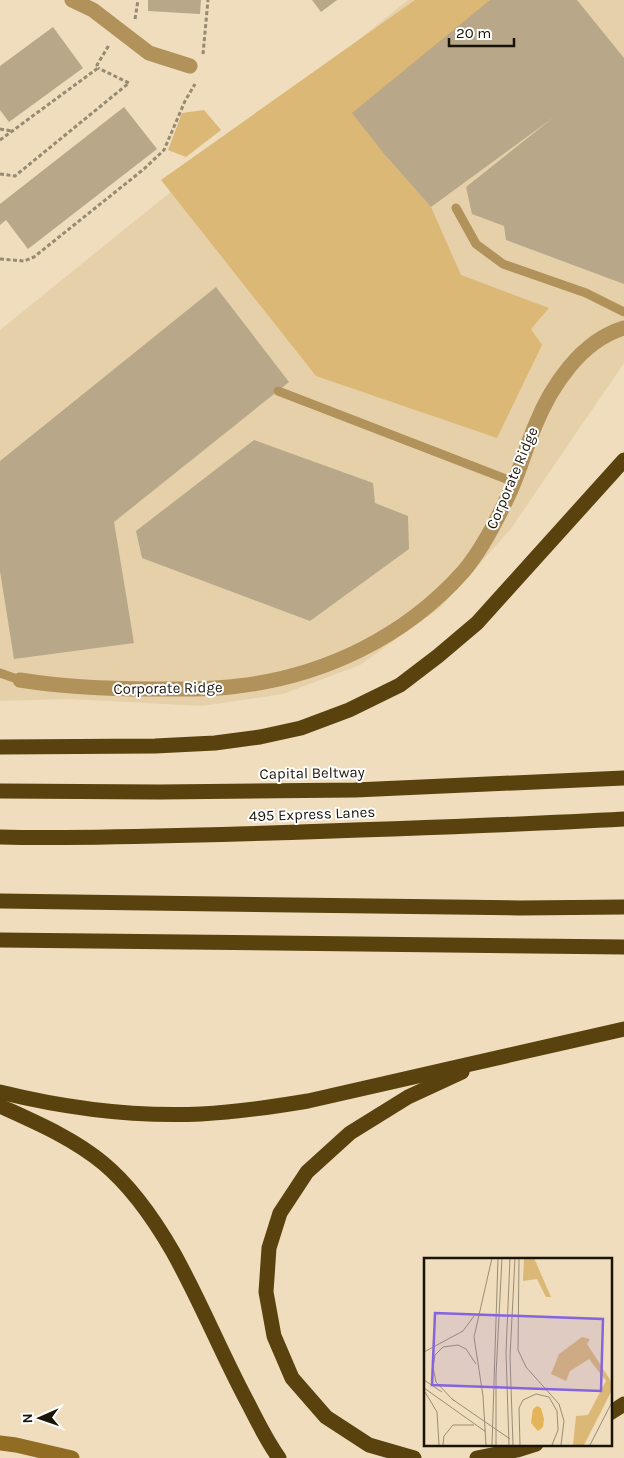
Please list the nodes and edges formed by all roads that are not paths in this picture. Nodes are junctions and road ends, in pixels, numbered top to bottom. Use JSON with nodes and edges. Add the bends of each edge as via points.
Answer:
{"nodes":[{"id":1,"x":72,"y":0,"type":"edge"},
{"id":2,"x":197,"y":64,"type":"road end"},
{"id":3,"x":456,"y":208,"type":"dead end"},
{"id":4,"x":624,"y":312,"type":"edge"},
{"id":5,"x":624,"y":328,"type":"edge"},
{"id":6,"x":278,"y":391,"type":"dead end"},
{"id":7,"x":624,"y":460,"type":"edge"},
{"id":8,"x":514,"y":482,"type":"junction"},
{"id":9,"x":0,"y":673,"type":"edge"},
{"id":10,"x":20,"y":680,"type":"joint"},
{"id":11,"x":0,"y":747,"type":"edge"},
{"id":12,"x":624,"y":778,"type":"edge"},
{"id":13,"x":0,"y":791,"type":"edge"},
{"id":14,"x":624,"y":819,"type":"edge"},
{"id":15,"x":0,"y":838,"type":"edge"},
{"id":16,"x":0,"y":901,"type":"edge"},
{"id":17,"x":624,"y":907,"type":"edge"},
{"id":18,"x":0,"y":940,"type":"edge"},
{"id":19,"x":624,"y":947,"type":"edge"},
{"id":20,"x":624,"y":1029,"type":"edge"},
{"id":21,"x":517,"y":1053,"type":"junction"},
{"id":22,"x":0,"y":1092,"type":"edge"},
{"id":23,"x":0,"y":1106,"type":"edge"},
{"id":24,"x":624,"y":1404,"type":"edge"},
{"id":25,"x":612,"y":1412,"type":"edge"},
{"id":26,"x":0,"y":1443,"type":"edge"},
{"id":27,"x":530,"y":1446,"type":"edge"},
{"id":28,"x":72,"y":1458,"type":"edge"},
{"id":29,"x":279,"y":1458,"type":"edge"},
{"id":30,"x":414,"y":1458,"type":"edge"},
{"id":31,"x":477,"y":1458,"type":"edge"}],
"edges":[{"from":1,"to":2,"type":"street","via":[[93,10],[149,53]]},
{"from":3,"to":4,"type":"lane","via":[[476,244],[503,264],[586,294]]},
{"from":5,"to":8,"type":"street","name":"Corporate Ridge","via":[[591,346],[569,366],[535,424]]},
{"from":6,"to":8,"type":"lane"},
{"from":7,"to":11,"type":"highway","via":[[477,623],[400,685],[349,710],[301,728],[215,743]]},
{"from":8,"to":10,"type":"street","name":"Corporate Ridge","via":[[487,538],[464,571],[434,602],[366,648],[328,665],[281,679],[192,689],[107,689]]},
{"from":9,"to":10,"type":"lane"},
{"from":12,"to":13,"type":"highway","name":"Capital Beltway","via":[[355,790]]},
{"from":14,"to":15,"type":"highway","name":"495 Express Lanes","via":[[323,832]]},
{"from":16,"to":17,"type":"highway"},
{"from":18,"to":19,"type":"highway"},
{"from":20,"to":21,"type":"highway"},
{"from":21,"to":22,"type":"highway","via":[[308,1101],[200,1114],[94,1110]]},
{"from":21,"to":30,"type":"highway","via":[[408,1096],[350,1133],[307,1172],[280,1212],[269,1248],[266,1292],[274,1336],[292,1378],[326,1417],[369,1445]]},
{"from":23,"to":29,"type":"highway","via":[[74,1142],[125,1183],[146,1209],[189,1282],[236,1382]]},
{"from":24,"to":25,"type":"highway"},
{"from":26,"to":28,"type":"street"},
{"from":27,"to":31,"type":"highway"}]}
